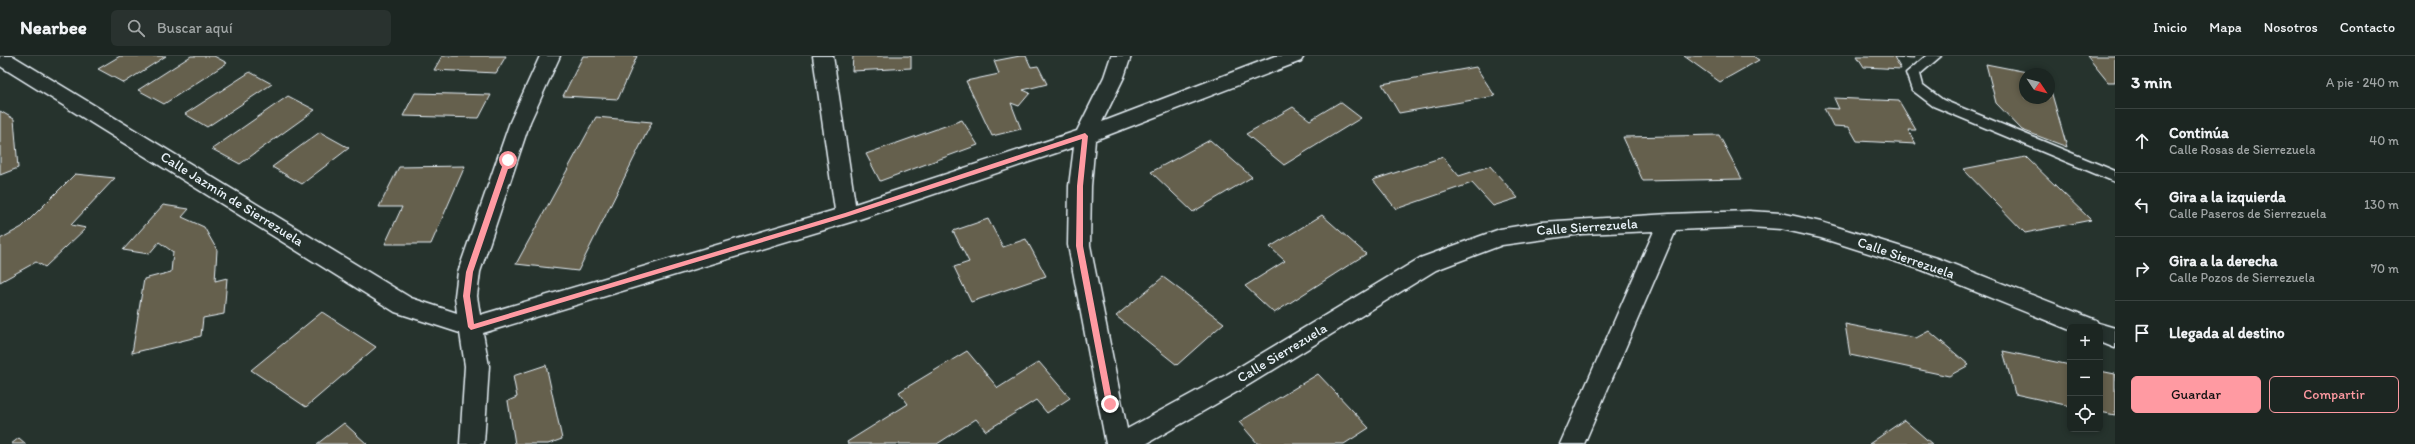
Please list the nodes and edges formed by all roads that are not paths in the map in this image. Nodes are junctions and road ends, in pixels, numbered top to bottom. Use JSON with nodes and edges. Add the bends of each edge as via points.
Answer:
{"nodes":[{"id":1,"x":550,"y":56,"type":"edge"},
{"id":2,"x":823,"y":56,"type":"edge"},
{"id":3,"x":1121,"y":56,"type":"edge"},
{"id":4,"x":1294,"y":56,"type":"edge"},
{"id":5,"x":1935,"y":56,"type":"edge"},
{"id":6,"x":0,"y":57,"type":"edge"},
{"id":7,"x":1085,"y":136,"type":"junction"},
{"id":8,"x":2115,"y":177,"type":"edge"},
{"id":9,"x":846,"y":215,"type":"junction"},
{"id":10,"x":1669,"y":222,"type":"junction"},
{"id":11,"x":2080,"y":324,"type":"edge"},
{"id":12,"x":471,"y":327,"type":"junction"},
{"id":13,"x":2103,"y":333,"type":"edge"},
{"id":14,"x":2115,"y":338,"type":"edge"},
{"id":15,"x":472,"y":444,"type":"edge"},
{"id":16,"x":1118,"y":444,"type":"edge"},
{"id":17,"x":1123,"y":444,"type":"edge"},
{"id":18,"x":1572,"y":444,"type":"edge"}],
"edges":[{"from":1,"to":12,"type":"street","via":[[520,122],[469,272],[466,296]]},
{"from":2,"to":9,"type":"street"},
{"from":3,"to":7,"type":"street","via":[[1114,78]]},
{"from":4,"to":7,"type":"street"},
{"from":5,"to":8,"type":"lane","via":[[1913,73],[1917,88],[1938,104]]},
{"from":6,"to":12,"type":"street","name":"Calle Jazmín de Sierrezuela","via":[[403,305]]},
{"from":7,"to":9,"type":"street"},
{"from":7,"to":16,"type":"street","via":[[1080,186],[1079,246]]},
{"from":9,"to":12,"type":"street"},
{"from":10,"to":11,"type":"street","name":"Calle Sierrezuela","via":[[1749,219],[1821,230],[1929,264]]},
{"from":10,"to":17,"type":"street","name":"Calle Sierrezuela","via":[[1542,230],[1500,237],[1466,248],[1428,264],[1234,382]]},
{"from":10,"to":18,"type":"street"},
{"from":12,"to":15,"type":"street","via":[[477,366]]},
{"from":13,"to":14,"type":"street"}]}
